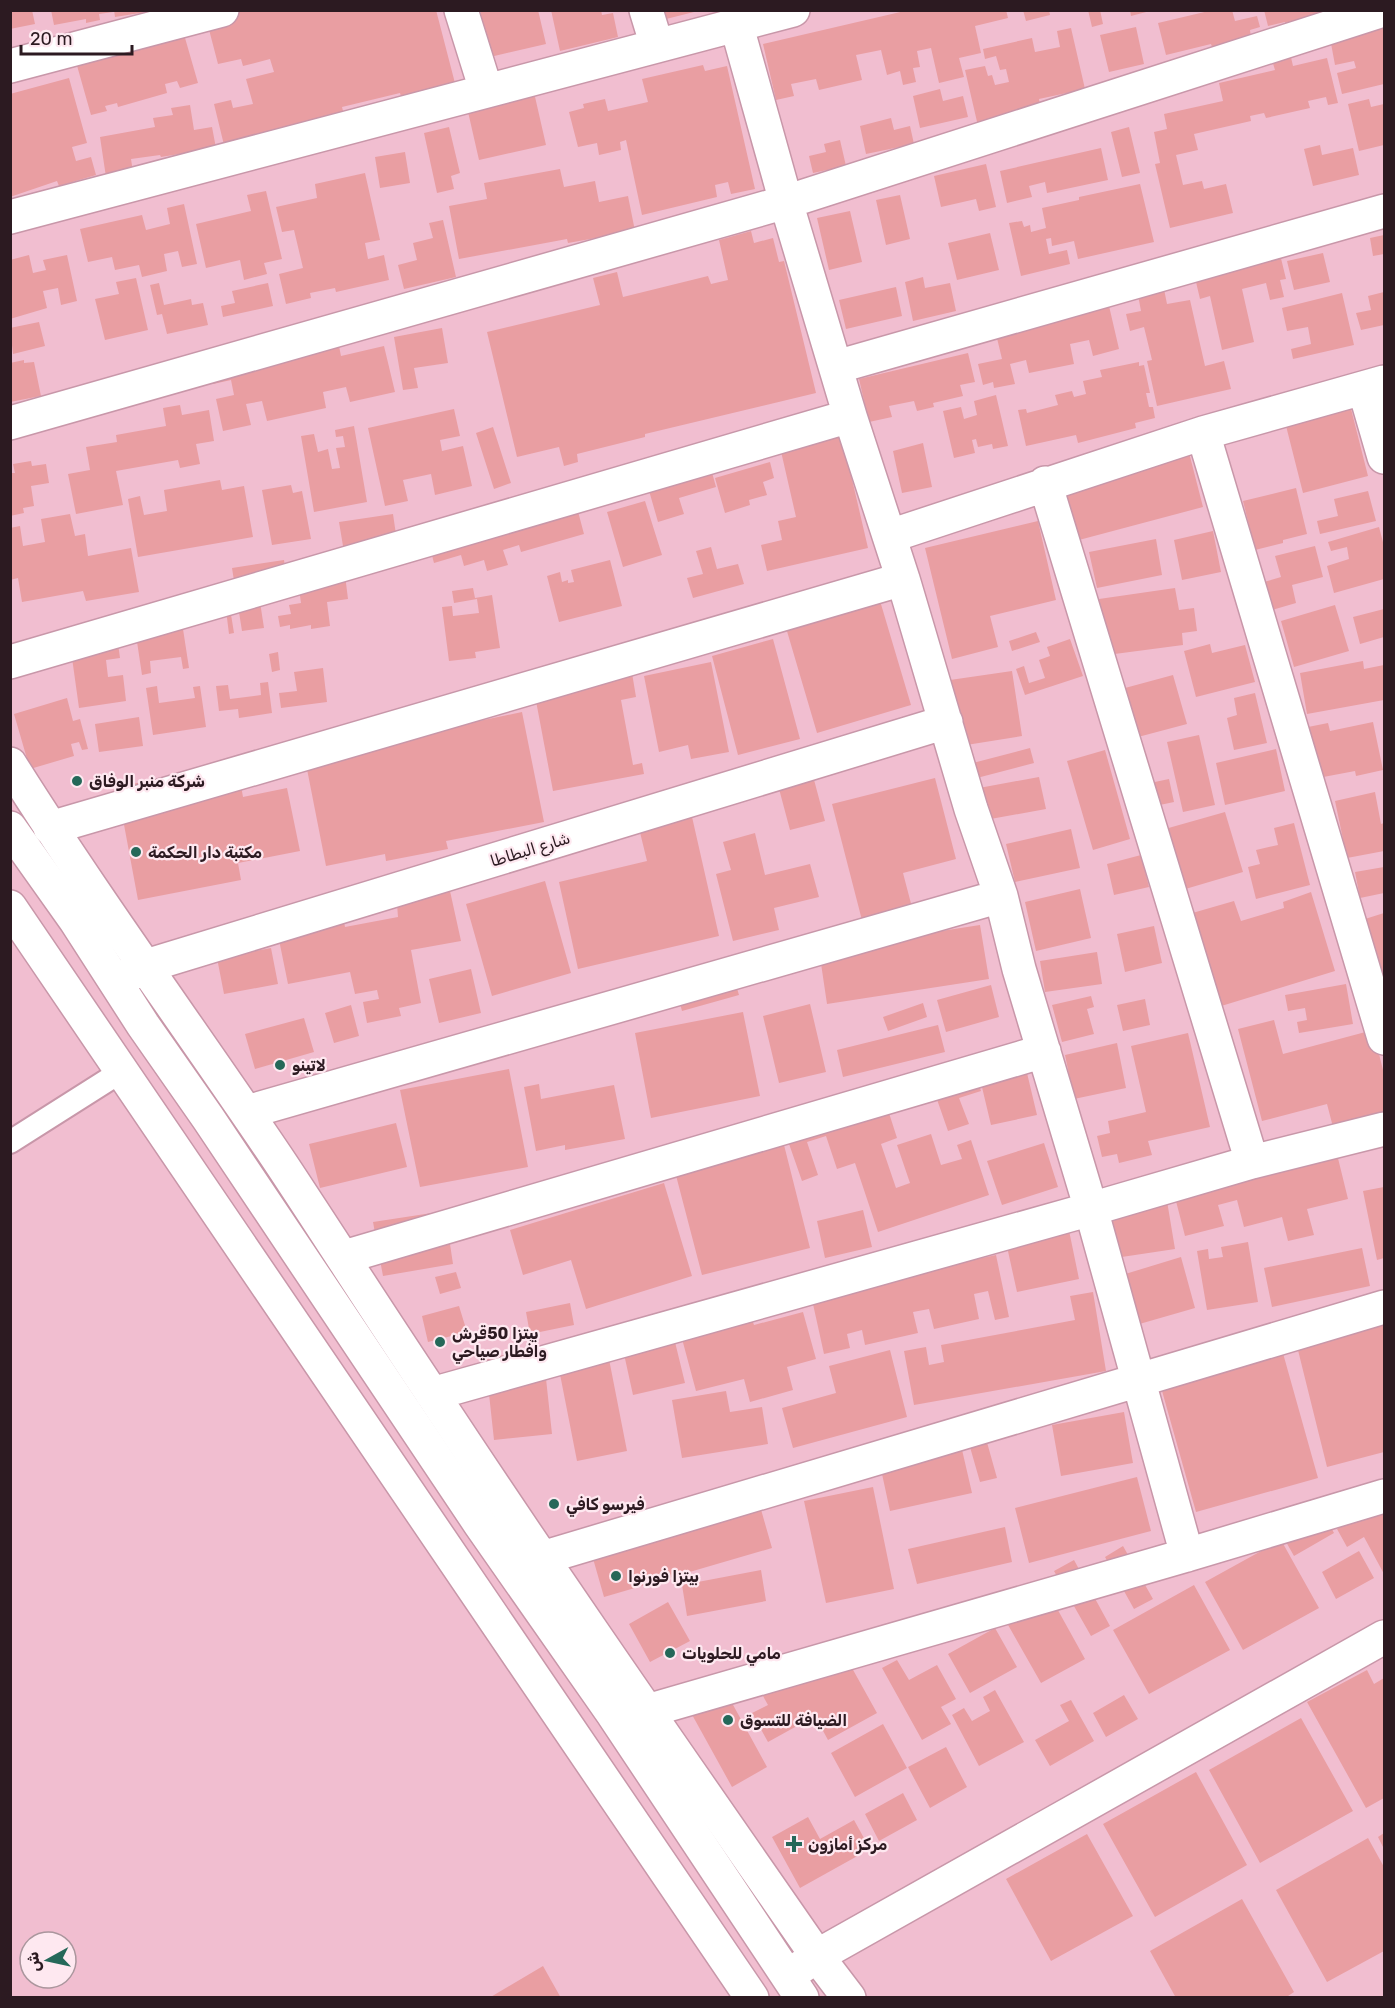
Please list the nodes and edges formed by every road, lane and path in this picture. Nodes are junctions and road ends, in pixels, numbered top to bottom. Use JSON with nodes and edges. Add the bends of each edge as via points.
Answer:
{"nodes":[{"id":1,"x":222,"y":10,"type":"edge"},
{"id":2,"x":461,"y":10,"type":"edge"},
{"id":3,"x":646,"y":10,"type":"edge"},
{"id":4,"x":793,"y":10,"type":"edge"},
{"id":5,"x":1383,"y":10,"type":"edge"},
{"id":6,"x":737,"y":27,"type":"junction"},
{"id":7,"x":657,"y":46,"type":"junction"},
{"id":8,"x":10,"y":66,"type":"edge"},
{"id":9,"x":486,"y":90,"type":"junction"},
{"id":10,"x":786,"y":202,"type":"junction"},
{"id":11,"x":1384,"y":211,"type":"edge"},
{"id":12,"x":10,"y":217,"type":"edge"},
{"id":13,"x":836,"y":367,"type":"junction"},
{"id":14,"x":1374,"y":385,"type":"edge"},
{"id":15,"x":850,"y":416,"type":"junction"},
{"id":16,"x":10,"y":423,"type":"edge"},
{"id":17,"x":1203,"y":433,"type":"junction"},
{"id":18,"x":1384,"y":457,"type":"edge"},
{"id":19,"x":1045,"y":483,"type":"junction"},
{"id":20,"x":890,"y":536,"type":"junction"},
{"id":21,"x":903,"y":579,"type":"junction"},
{"id":22,"x":10,"y":662,"type":"edge"},
{"id":23,"x":946,"y":722,"type":"junction"},
{"id":24,"x":10,"y":764,"type":"edge"},
{"id":25,"x":10,"y":828,"type":"edge"},
{"id":26,"x":50,"y":828,"type":"junction"},
{"id":27,"x":1001,"y":896,"type":"junction"},
{"id":28,"x":10,"y":907,"type":"edge"},
{"id":29,"x":146,"y":966,"type":"junction"},
{"id":30,"x":116,"y":982,"type":"junction"},
{"id":31,"x":1384,"y":1038,"type":"edge"},
{"id":32,"x":1044,"y":1051,"type":"junction"},
{"id":33,"x":122,"y":1071,"type":"junction"},
{"id":34,"x":247,"y":1112,"type":"junction"},
{"id":35,"x":1384,"y":1129,"type":"edge"},
{"id":36,"x":10,"y":1142,"type":"edge"},
{"id":37,"x":1252,"y":1161,"type":"junction"},
{"id":38,"x":1091,"y":1209,"type":"junction"},
{"id":39,"x":344,"y":1257,"type":"junction"},
{"id":40,"x":1384,"y":1307,"type":"edge"},
{"id":41,"x":1137,"y":1380,"type":"junction"},
{"id":42,"x":432,"y":1394,"type":"junction"},
{"id":43,"x":1384,"y":1496,"type":"edge"},
{"id":44,"x":1187,"y":1556,"type":"junction"},
{"id":45,"x":542,"y":1558,"type":"junction"},
{"id":46,"x":1384,"y":1637,"type":"edge"},
{"id":47,"x":646,"y":1711,"type":"junction"},
{"id":48,"x":818,"y":1956,"type":"junction"},
{"id":49,"x":794,"y":1987,"type":"edge"},
{"id":50,"x":752,"y":1998,"type":"edge"},
{"id":51,"x":849,"y":1998,"type":"edge"}],
"edges":[{"from":1,"to":8,"type":"street"},
{"from":2,"to":9,"type":"street"},
{"from":3,"to":7,"type":"street"},
{"from":4,"to":6,"type":"street"},
{"from":5,"to":10,"type":"street"},
{"from":6,"to":7,"type":"street"},
{"from":6,"to":10,"type":"street"},
{"from":7,"to":9,"type":"street"},
{"from":9,"to":12,"type":"street"},
{"from":10,"to":13,"type":"street"},
{"from":10,"to":16,"type":"street"},
{"from":11,"to":13,"type":"street"},
{"from":13,"to":15,"type":"street"},
{"from":14,"to":17,"type":"street"},
{"from":14,"to":18,"type":"street"},
{"from":15,"to":20,"type":"street"},
{"from":15,"to":22,"type":"street"},
{"from":17,"to":19,"type":"street"},
{"from":17,"to":31,"type":"street"},
{"from":19,"to":20,"type":"street"},
{"from":19,"to":37,"type":"street"},
{"from":20,"to":21,"type":"street"},
{"from":21,"to":23,"type":"street"},
{"from":21,"to":26,"type":"street"},
{"from":23,"to":27,"type":"street"},
{"from":23,"to":29,"type":"street","name":"شارع البطاطا"},
{"from":24,"to":26,"type":"street"},
{"from":25,"to":30,"type":"street"},
{"from":26,"to":29,"type":"street"},
{"from":27,"to":32,"type":"street"},
{"from":27,"to":34,"type":"street"},
{"from":28,"to":33,"type":"street"},
{"from":29,"to":30,"type":"street","name":"شارع البطاطا"},
{"from":29,"to":34,"type":"street"},
{"from":30,"to":49,"type":"street"},
{"from":32,"to":38,"type":"street"},
{"from":32,"to":39,"type":"street"},
{"from":33,"to":36,"type":"lane"},
{"from":33,"to":50,"type":"street"},
{"from":34,"to":39,"type":"street"},
{"from":35,"to":37,"type":"street"},
{"from":37,"to":38,"type":"street"},
{"from":38,"to":41,"type":"street"},
{"from":38,"to":42,"type":"street"},
{"from":39,"to":42,"type":"street"},
{"from":40,"to":41,"type":"street"},
{"from":41,"to":44,"type":"street"},
{"from":41,"to":45,"type":"street"},
{"from":42,"to":45,"type":"street"},
{"from":43,"to":44,"type":"street"},
{"from":44,"to":47,"type":"street"},
{"from":45,"to":47,"type":"street"},
{"from":46,"to":48,"type":"street"},
{"from":47,"to":48,"type":"street"},
{"from":48,"to":49,"type":"street"},
{"from":48,"to":51,"type":"street"}]}
